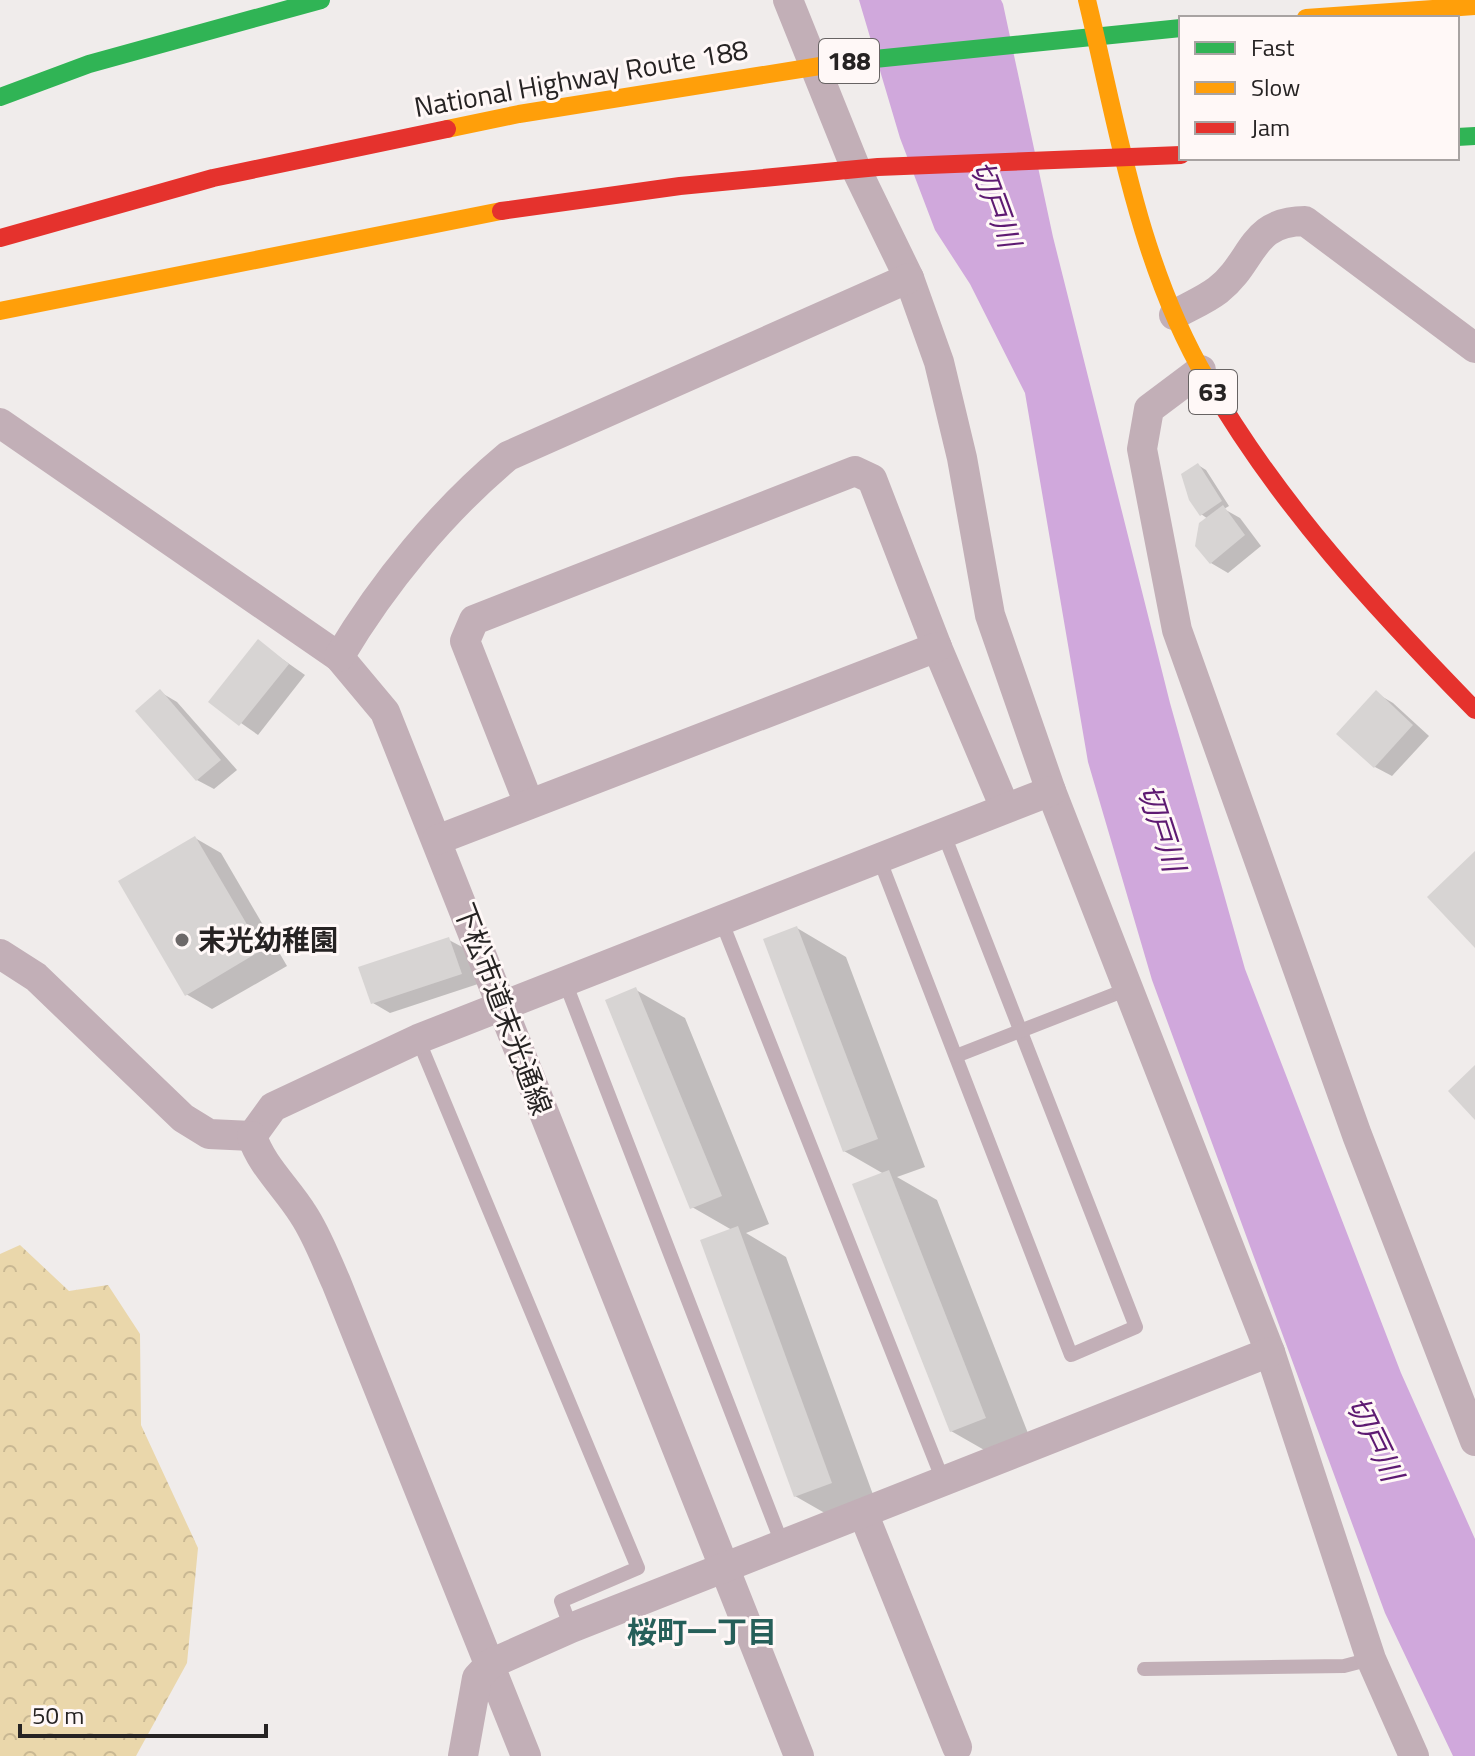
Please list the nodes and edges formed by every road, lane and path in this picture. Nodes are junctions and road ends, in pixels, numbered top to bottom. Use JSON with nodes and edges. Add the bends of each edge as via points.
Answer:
{"nodes":[{"id":1,"x":321,"y":0,"type":"edge"},
{"id":2,"x":788,"y":0,"type":"edge"},
{"id":3,"x":1087,"y":0,"type":"edge"},
{"id":4,"x":1475,"y":6,"type":"edge"},
{"id":5,"x":1334,"y":16,"type":"edge"},
{"id":6,"x":1179,"y":28,"type":"edge"},
{"id":7,"x":0,"y":97,"type":"edge"},
{"id":8,"x":1126,"y":155,"type":"junction"},
{"id":9,"x":1179,"y":155,"type":"edge"},
{"id":10,"x":867,"y":168,"type":"junction"},
{"id":11,"x":0,"y":238,"type":"edge"},
{"id":12,"x":909,"y":278,"type":"junction"},
{"id":13,"x":0,"y":311,"type":"edge"},
{"id":14,"x":1174,"y":315,"type":"junction"},
{"id":15,"x":1475,"y":348,"type":"edge"},
{"id":16,"x":1201,"y":370,"type":"junction"},
{"id":17,"x":0,"y":423,"type":"edge"},
{"id":18,"x":937,"y":647,"type":"junction"},
{"id":19,"x":339,"y":657,"type":"junction"},
{"id":20,"x":1475,"y":710,"type":"edge"},
{"id":21,"x":1051,"y":791,"type":"junction"},
{"id":22,"x":529,"y":804,"type":"junction"},
{"id":23,"x":1005,"y":808,"type":"junction"},
{"id":24,"x":943,"y":832,"type":"junction"},
{"id":25,"x":437,"y":840,"type":"junction"},
{"id":26,"x":879,"y":858,"type":"junction"},
{"id":27,"x":721,"y":920,"type":"junction"},
{"id":28,"x":0,"y":954,"type":"edge"},
{"id":29,"x":565,"y":982,"type":"junction"},
{"id":30,"x":1128,"y":989,"type":"junction"},
{"id":31,"x":501,"y":1007,"type":"junction"},
{"id":32,"x":1021,"y":1033,"type":"junction"},
{"id":33,"x":418,"y":1039,"type":"junction"},
{"id":34,"x":956,"y":1056,"type":"junction"},
{"id":35,"x":252,"y":1136,"type":"junction"},
{"id":36,"x":1270,"y":1352,"type":"junction"},
{"id":37,"x":1475,"y":1441,"type":"edge"},
{"id":38,"x":944,"y":1483,"type":"junction"},
{"id":39,"x":864,"y":1515,"type":"junction"},
{"id":40,"x":783,"y":1546,"type":"junction"},
{"id":41,"x":724,"y":1568,"type":"junction"},
{"id":42,"x":571,"y":1628,"type":"junction"},
{"id":43,"x":1371,"y":1659,"type":"junction"},
{"id":44,"x":490,"y":1664,"type":"junction"},
{"id":45,"x":1144,"y":1669,"type":"dead end"},
{"id":46,"x":960,"y":1752,"type":"edge"},
{"id":47,"x":463,"y":1756,"type":"edge"},
{"id":48,"x":526,"y":1756,"type":"edge"},
{"id":49,"x":799,"y":1756,"type":"edge"},
{"id":50,"x":1414,"y":1756,"type":"edge"}],
"edges":[{"from":1,"to":7,"type":"main road","via":[[89,64]]},
{"from":2,"to":10,"type":"street"},
{"from":3,"to":8,"type":"main road","number":"63"},
{"from":4,"to":5,"type":"main road"},
{"from":6,"to":11,"type":"main road","name":"National Highway Route 188","number":"188","via":[[850,61],[519,114],[213,178]]},
{"from":8,"to":9,"type":"main road"},
{"from":8,"to":10,"type":"main road"},
{"from":8,"to":14,"type":"main road","number":"63"},
{"from":10,"to":12,"type":"street"},
{"from":10,"to":13,"type":"main road","via":[[509,209]]},
{"from":12,"to":19,"type":"street","via":[[508,456],[434,528],[361,620]]},
{"from":12,"to":21,"type":"street","via":[[946,389],[990,615]]},
{"from":14,"to":15,"type":"street","via":[[1217,291],[1237,272],[1261,234],[1282,221],[1305,221]]},
{"from":14,"to":16,"type":"main road","number":"63"},
{"from":16,"to":20,"type":"main road","number":"63","via":[[1256,464],[1324,551]]},
{"from":16,"to":37,"type":"street","via":[[1149,409],[1142,449],[1177,630],[1357,1135]]},
{"from":17,"to":19,"type":"street","name":"下松市道末光通線"},
{"from":18,"to":22,"type":"street"},
{"from":18,"to":22,"type":"street","via":[[872,479],[855,471],[840,476],[474,620],[465,641]]},
{"from":18,"to":23,"type":"street"},
{"from":19,"to":25,"type":"street","name":"下松市道末光通線","via":[[385,712]]},
{"from":21,"to":23,"type":"street"},
{"from":21,"to":30,"type":"street"},
{"from":22,"to":25,"type":"street"},
{"from":23,"to":24,"type":"street"},
{"from":24,"to":26,"type":"street"},
{"from":24,"to":32,"type":"lane"},
{"from":25,"to":31,"type":"street","name":"下松市道末光通線"},
{"from":26,"to":27,"type":"street"},
{"from":26,"to":34,"type":"lane"},
{"from":27,"to":29,"type":"street"},
{"from":27,"to":38,"type":"lane"},
{"from":28,"to":35,"type":"street","via":[[36,977],[183,1118],[209,1134]]},
{"from":29,"to":31,"type":"street"},
{"from":29,"to":40,"type":"lane"},
{"from":30,"to":32,"type":"lane"},
{"from":30,"to":36,"type":"street"},
{"from":31,"to":33,"type":"street"},
{"from":31,"to":41,"type":"street","name":"下松市道末光通線"},
{"from":32,"to":34,"type":"lane"},
{"from":32,"to":34,"type":"lane","via":[[1136,1327],[1071,1355]]},
{"from":33,"to":35,"type":"street","via":[[273,1107]]},
{"from":33,"to":42,"type":"lane","via":[[638,1568],[561,1601]]},
{"from":35,"to":44,"type":"street","via":[[259,1156],[306,1218],[336,1282]]},
{"from":36,"to":38,"type":"street"},
{"from":36,"to":43,"type":"street"},
{"from":38,"to":39,"type":"street"},
{"from":39,"to":40,"type":"street"},
{"from":39,"to":46,"type":"street"},
{"from":40,"to":41,"type":"street"},
{"from":41,"to":42,"type":"street"},
{"from":41,"to":49,"type":"street","name":"下松市道末光通線"},
{"from":42,"to":44,"type":"street"},
{"from":43,"to":45,"type":"lane","via":[[1344,1666]]},
{"from":43,"to":50,"type":"street"},
{"from":44,"to":47,"type":"street","via":[[477,1678]]},
{"from":44,"to":48,"type":"street"}]}
